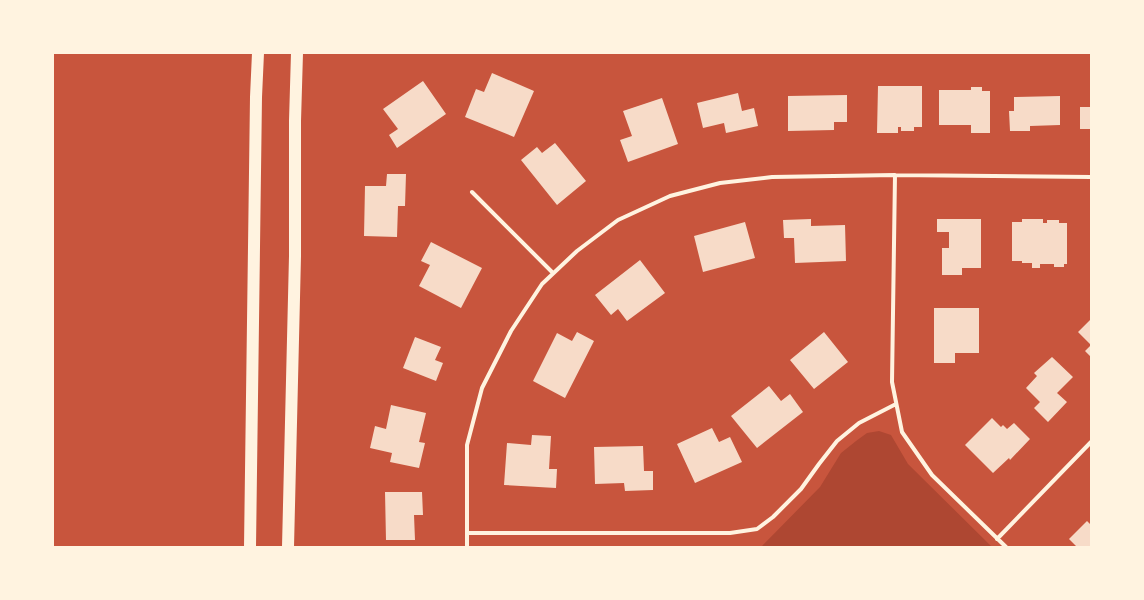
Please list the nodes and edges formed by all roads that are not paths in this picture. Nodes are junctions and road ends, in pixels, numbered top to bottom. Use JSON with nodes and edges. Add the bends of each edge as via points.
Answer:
{"nodes":[{"id":1,"x":250,"y":53,"type":"edge"},
{"id":2,"x":258,"y":53,"type":"edge"},
{"id":3,"x":297,"y":53,"type":"edge"},
{"id":4,"x":256,"y":97,"type":"junction"},
{"id":5,"x":895,"y":175,"type":"junction"},
{"id":6,"x":1091,"y":177,"type":"edge"},
{"id":7,"x":472,"y":192,"type":"dead end"},
{"id":8,"x":553,"y":273,"type":"junction"},
{"id":9,"x":896,"y":404,"type":"junction"},
{"id":10,"x":1091,"y":442,"type":"edge"},
{"id":11,"x":467,"y":532,"type":"junction"},
{"id":12,"x":997,"y":539,"type":"junction"},
{"id":13,"x":250,"y":547,"type":"edge"},
{"id":14,"x":288,"y":547,"type":"edge"},
{"id":15,"x":467,"y":547,"type":"edge"},
{"id":16,"x":1006,"y":547,"type":"edge"}],
"edges":[{"from":1,"to":4,"type":"highway"},
{"from":2,"to":4,"type":"highway"},
{"from":3,"to":14,"type":"highway"},
{"from":4,"to":13,"type":"highway"},
{"from":5,"to":6,"type":"street"},
{"from":5,"to":8,"type":"street","via":[[772,177],[720,183],[670,196],[618,220]]},
{"from":5,"to":9,"type":"street","via":[[892,382]]},
{"from":7,"to":8,"type":"street"},
{"from":8,"to":11,"type":"street","via":[[542,284],[511,331],[482,388],[467,445]]},
{"from":9,"to":11,"type":"street","via":[[859,423],[837,441],[801,489],[757,529],[730,533]]},
{"from":9,"to":12,"type":"street","via":[[902,432],[932,475]]},
{"from":10,"to":12,"type":"street"},
{"from":11,"to":15,"type":"street"},
{"from":12,"to":16,"type":"street"}]}
